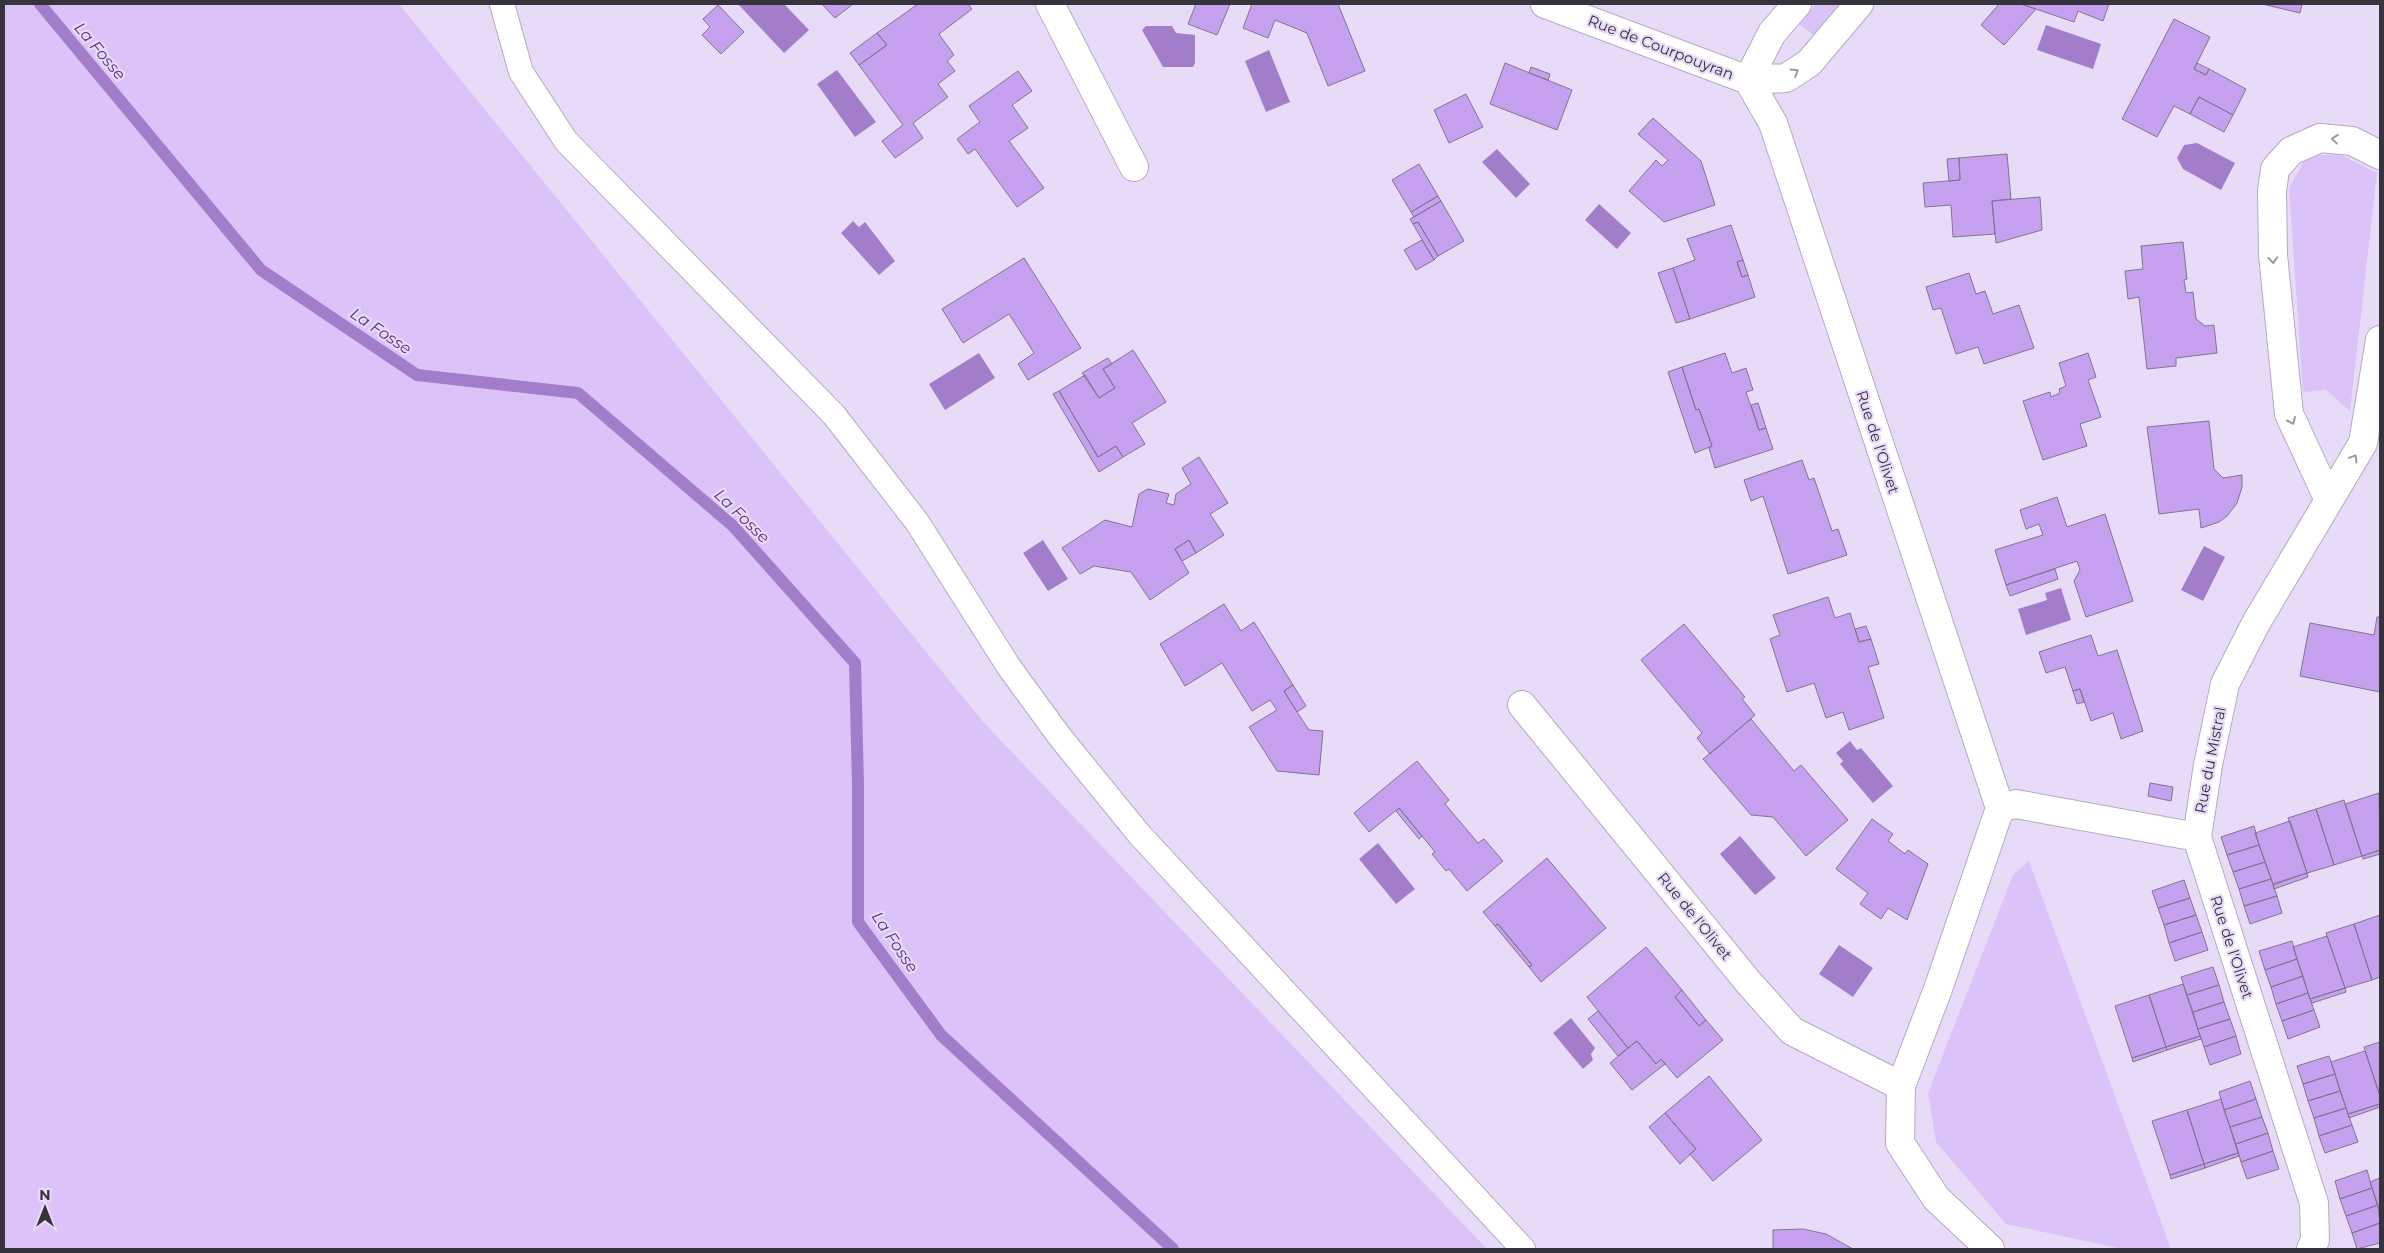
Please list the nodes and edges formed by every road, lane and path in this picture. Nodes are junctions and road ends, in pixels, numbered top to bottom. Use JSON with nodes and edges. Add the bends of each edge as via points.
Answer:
{"nodes":[{"id":1,"x":502,"y":4,"type":"edge"},
{"id":2,"x":1050,"y":4,"type":"edge"},
{"id":3,"x":1545,"y":4,"type":"edge"},
{"id":4,"x":1797,"y":4,"type":"edge"},
{"id":5,"x":1859,"y":4,"type":"edge"},
{"id":6,"x":1748,"y":80,"type":"junction"},
{"id":7,"x":2380,"y":155,"type":"edge"},
{"id":8,"x":1134,"y":167,"type":"dead end"},
{"id":9,"x":2380,"y":340,"type":"edge"},
{"id":10,"x":2329,"y":500,"type":"junction"},
{"id":11,"x":1522,"y":705,"type":"dead end"},
{"id":12,"x":2000,"y":808,"type":"junction"},
{"id":13,"x":2197,"y":836,"type":"junction"},
{"id":14,"x":1901,"y":1086,"type":"junction"},
{"id":15,"x":1523,"y":1249,"type":"edge"},
{"id":16,"x":1990,"y":1249,"type":"edge"},
{"id":17,"x":2311,"y":1249,"type":"edge"}],
"edges":[{"from":1,"to":15,"type":"lane","via":[[521,72],[566,141],[834,415],[917,522],[1009,667],[1139,834]]},
{"from":2,"to":8,"type":"street"},
{"from":3,"to":6,"type":"street","name":"Rue de Courpouyran"},
{"from":4,"to":6,"type":"street","via":[[1772,33]]},
{"from":6,"to":5,"type":"street","one_way":true,"via":[[1786,78],[1809,63]]},
{"from":6,"to":12,"type":"street","name":"Rue de l'Olivet","via":[[1773,123]]},
{"from":7,"to":10,"type":"street","one_way":true,"via":[[2352,141],[2320,138],[2291,151],[2275,169],[2272,190],[2273,255],[2289,414]]},
{"from":10,"to":9,"type":"street","name":"Rue du Mistral","one_way":true,"via":[[2363,443]]},
{"from":10,"to":13,"type":"street","name":"Rue du Mistral","via":[[2256,623],[2225,684]]},
{"from":11,"to":14,"type":"street","name":"Rue de l'Olivet","via":[[1792,1031]]},
{"from":12,"to":13,"type":"street","via":[[2016,804]]},
{"from":12,"to":14,"type":"street"},
{"from":13,"to":17,"type":"street","name":"Rue de l'Olivet","via":[[2314,1203],[2316,1240]]},
{"from":14,"to":16,"type":"street","via":[[1900,1143],[1936,1198]]}]}
